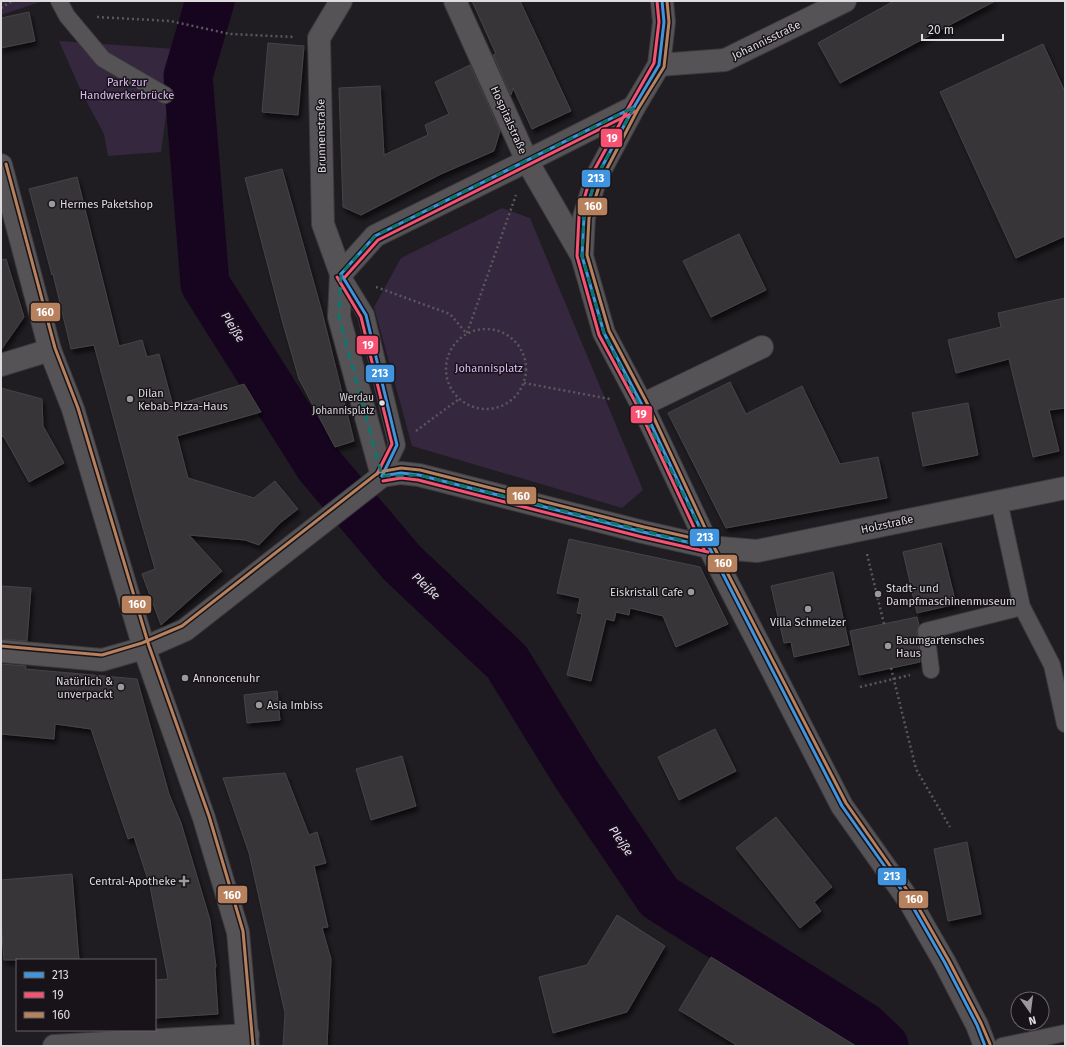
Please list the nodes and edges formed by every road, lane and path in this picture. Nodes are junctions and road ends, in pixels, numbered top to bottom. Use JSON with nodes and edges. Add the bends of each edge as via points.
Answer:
{"nodes":[{"id":1,"x":12,"y":1,"type":"edge"},
{"id":2,"x":59,"y":1,"type":"edge"},
{"id":3,"x":341,"y":1,"type":"edge"},
{"id":4,"x":455,"y":1,"type":"edge"},
{"id":5,"x":662,"y":1,"type":"edge"},
{"id":6,"x":845,"y":1,"type":"edge"},
{"id":7,"x":1,"y":8,"type":"edge"},
{"id":8,"x":67,"y":16,"type":"junction"},
{"id":9,"x":319,"y":38,"type":"junction"},
{"id":10,"x":659,"y":65,"type":"junction"},
{"id":11,"x":165,"y":95,"type":"dead end"},
{"id":12,"x":634,"y":107,"type":"junction"},
{"id":13,"x":527,"y":161,"type":"junction"},
{"id":14,"x":1,"y":165,"type":"edge"},
{"id":15,"x":582,"y":256,"type":"junction"},
{"id":16,"x":340,"y":274,"type":"junction"},
{"id":17,"x":467,"y":334,"type":"junction"},
{"id":18,"x":762,"y":347,"type":"dead end"},
{"id":19,"x":50,"y":350,"type":"junction"},
{"id":20,"x":1,"y":365,"type":"edge"},
{"id":21,"x":524,"y":383,"type":"junction"},
{"id":22,"x":459,"y":399,"type":"junction"},
{"id":23,"x":642,"y":405,"type":"junction"},
{"id":24,"x":397,"y":445,"type":"junction"},
{"id":25,"x":376,"y":480,"type":"junction"},
{"id":26,"x":1065,"y":488,"type":"edge"},
{"id":27,"x":998,"y":501,"type":"junction"},
{"id":28,"x":862,"y":529,"type":"junction"},
{"id":29,"x":709,"y":547,"type":"junction"},
{"id":30,"x":1022,"y":607,"type":"junction"},
{"id":31,"x":884,"y":624,"type":"dead end"},
{"id":32,"x":144,"y":648,"type":"junction"},
{"id":33,"x":1,"y":651,"type":"edge"},
{"id":34,"x":891,"y":668,"type":"dead end"},
{"id":35,"x":930,"y":670,"type":"joint"},
{"id":36,"x":894,"y":679,"type":"junction"},
{"id":37,"x":860,"y":687,"type":"dead end"},
{"id":38,"x":1065,"y":724,"type":"edge"},
{"id":39,"x":950,"y":827,"type":"dead end"},
{"id":40,"x":1065,"y":1033,"type":"edge"},
{"id":41,"x":248,"y":1041,"type":"edge"},
{"id":42,"x":54,"y":1046,"type":"edge"},
{"id":43,"x":985,"y":1046,"type":"edge"},
{"id":44,"x":1002,"y":1046,"type":"edge"}],
"edges":[{"from":1,"to":7,"type":"path"},
{"from":2,"to":8,"type":"lane"},
{"from":3,"to":9,"type":"street"},
{"from":4,"to":13,"type":"street","name":"Hospitalstraße"},
{"from":5,"to":10,"type":"street","via":[[664,22]]},
{"from":6,"to":10,"type":"street","name":"Johannisstraße","via":[[725,60]]},
{"from":8,"to":9,"type":"path","via":[[170,21],[230,34]]},
{"from":8,"to":11,"type":"lane","via":[[102,59]]},
{"from":9,"to":16,"type":"street","name":"Brunnenstraße","via":[[322,224]]},
{"from":10,"to":12,"type":"street"},
{"from":12,"to":13,"type":"street"},
{"from":12,"to":15,"type":"street","via":[[596,178],[584,217]]},
{"from":13,"to":15,"type":"street","name":"Hospitalstraße"},
{"from":13,"to":16,"type":"street","via":[[375,236]]},
{"from":13,"to":17,"type":"path"},
{"from":14,"to":19,"type":"street"},
{"from":15,"to":23,"type":"street","via":[[604,333]]},
{"from":16,"to":17,"type":"path","via":[[450,314]]},
{"from":16,"to":24,"type":"lane","via":[[366,315]]},
{"from":16,"to":25,"type":"street","via":[[339,317]]},
{"from":17,"to":21,"type":"path","via":[[480,329],[494,330],[507,335],[517,344],[524,356]]},
{"from":17,"to":22,"type":"path","via":[[450,352],[446,364],[451,389]]},
{"from":18,"to":23,"type":"street"},
{"from":19,"to":20,"type":"street"},
{"from":19,"to":32,"type":"street","via":[[73,409]]},
{"from":21,"to":22,"type":"path","via":[[512,399],[496,408],[470,406]]},
{"from":21,"to":23,"type":"path"},
{"from":22,"to":24,"type":"path"},
{"from":23,"to":29,"type":"street"},
{"from":24,"to":25,"type":"lane"},
{"from":25,"to":29,"type":"street","via":[[401,473],[419,475]]},
{"from":25,"to":32,"type":"street","via":[[185,630]]},
{"from":26,"to":27,"type":"street","name":"Holzstraße"},
{"from":27,"to":28,"type":"street","name":"Holzstraße"},
{"from":27,"to":30,"type":"lane"},
{"from":28,"to":29,"type":"street","name":"Holzstraße","via":[[758,551]]},
{"from":28,"to":31,"type":"path"},
{"from":29,"to":43,"type":"street","via":[[842,806],[910,902],[945,963]]},
{"from":30,"to":35,"type":"lane","via":[[926,631]]},
{"from":30,"to":38,"type":"lane","via":[[1052,665]]},
{"from":32,"to":33,"type":"street","via":[[102,660]]},
{"from":32,"to":41,"type":"street","via":[[204,818],[238,932]]},
{"from":34,"to":36,"type":"path"},
{"from":35,"to":36,"type":"path"},
{"from":36,"to":37,"type":"path"},
{"from":36,"to":39,"type":"path","via":[[916,769]]},
{"from":40,"to":44,"type":"lane"},
{"from":41,"to":42,"type":"street"}]}
